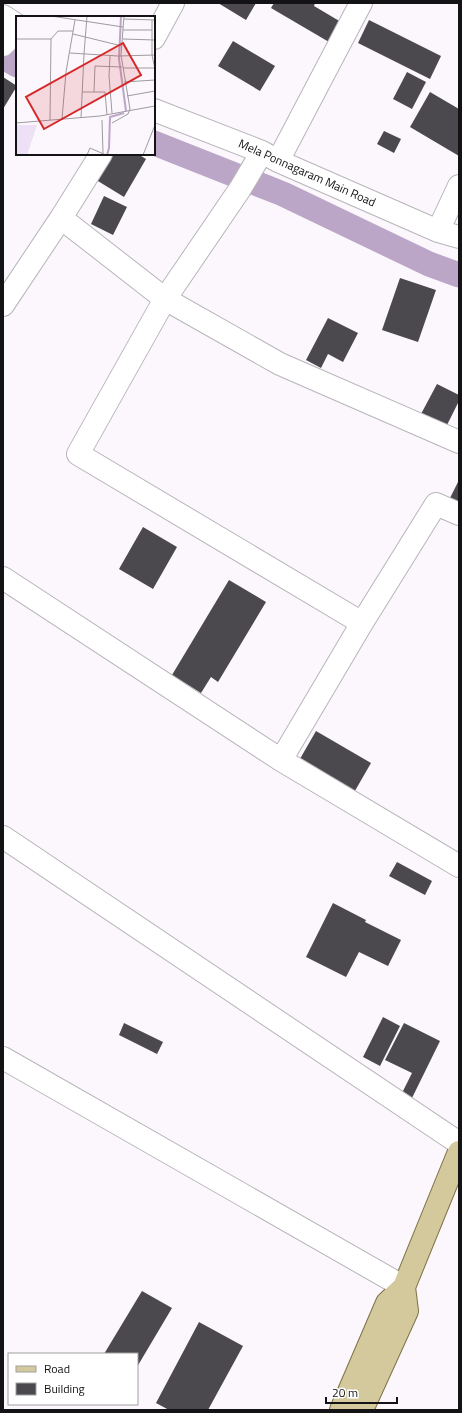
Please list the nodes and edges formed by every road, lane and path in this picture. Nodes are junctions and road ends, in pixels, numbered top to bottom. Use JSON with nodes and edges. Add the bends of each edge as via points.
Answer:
{"nodes":[{"id":1,"x":173,"y":3,"type":"edge"},
{"id":2,"x":361,"y":3,"type":"edge"},
{"id":3,"x":3,"y":16,"type":"edge"},
{"id":4,"x":12,"y":35,"type":"edge"},
{"id":5,"x":155,"y":36,"type":"edge"},
{"id":6,"x":155,"y":110,"type":"edge"},
{"id":7,"x":100,"y":155,"type":"edge"},
{"id":8,"x":265,"y":159,"type":"junction"},
{"id":9,"x":459,"y":186,"type":"edge"},
{"id":10,"x":61,"y":218,"type":"junction"},
{"id":11,"x":438,"y":231,"type":"junction"},
{"id":12,"x":459,"y":238,"type":"edge"},
{"id":13,"x":165,"y":299,"type":"junction"},
{"id":14,"x":3,"y":305,"type":"edge"},
{"id":15,"x":459,"y":442,"type":"edge"},
{"id":16,"x":459,"y":514,"type":"edge"},
{"id":17,"x":3,"y":578,"type":"edge"},
{"id":18,"x":362,"y":623,"type":"junction"},
{"id":19,"x":281,"y":760,"type":"junction"},
{"id":20,"x":3,"y":837,"type":"edge"},
{"id":21,"x":459,"y":866,"type":"edge"},
{"id":22,"x":3,"y":1058,"type":"edge"},
{"id":23,"x":459,"y":1143,"type":"edge"},
{"id":24,"x":459,"y":1152,"type":"edge"},
{"id":25,"x":404,"y":1287,"type":"junction"},
{"id":26,"x":341,"y":1410,"type":"edge"},
{"id":27,"x":362,"y":1410,"type":"edge"}],
"edges":[{"from":1,"to":5,"type":"street"},
{"from":2,"to":8,"type":"street"},
{"from":3,"to":4,"type":"street"},
{"from":6,"to":8,"type":"street","name":"Mela Ponnagaram Main Road"},
{"from":7,"to":10,"type":"street"},
{"from":8,"to":11,"type":"street","name":"Mela Ponnagaram Main Road"},
{"from":8,"to":13,"type":"street","via":[[240,189]]},
{"from":9,"to":11,"type":"street"},
{"from":10,"to":13,"type":"street"},
{"from":10,"to":14,"type":"street"},
{"from":11,"to":12,"type":"street","name":"Mela Ponnagaram Main Road"},
{"from":13,"to":15,"type":"street","via":[[280,364]]},
{"from":13,"to":18,"type":"street","via":[[78,454]]},
{"from":16,"to":18,"type":"street","via":[[436,504]]},
{"from":17,"to":19,"type":"street"},
{"from":18,"to":19,"type":"street"},
{"from":19,"to":21,"type":"street"},
{"from":20,"to":23,"type":"street"},
{"from":22,"to":25,"type":"street"},
{"from":24,"to":25,"type":"main road"},
{"from":25,"to":26,"type":"main road","via":[[387,1304]]},
{"from":25,"to":27,"type":"main road","via":[[407,1311]]}]}
